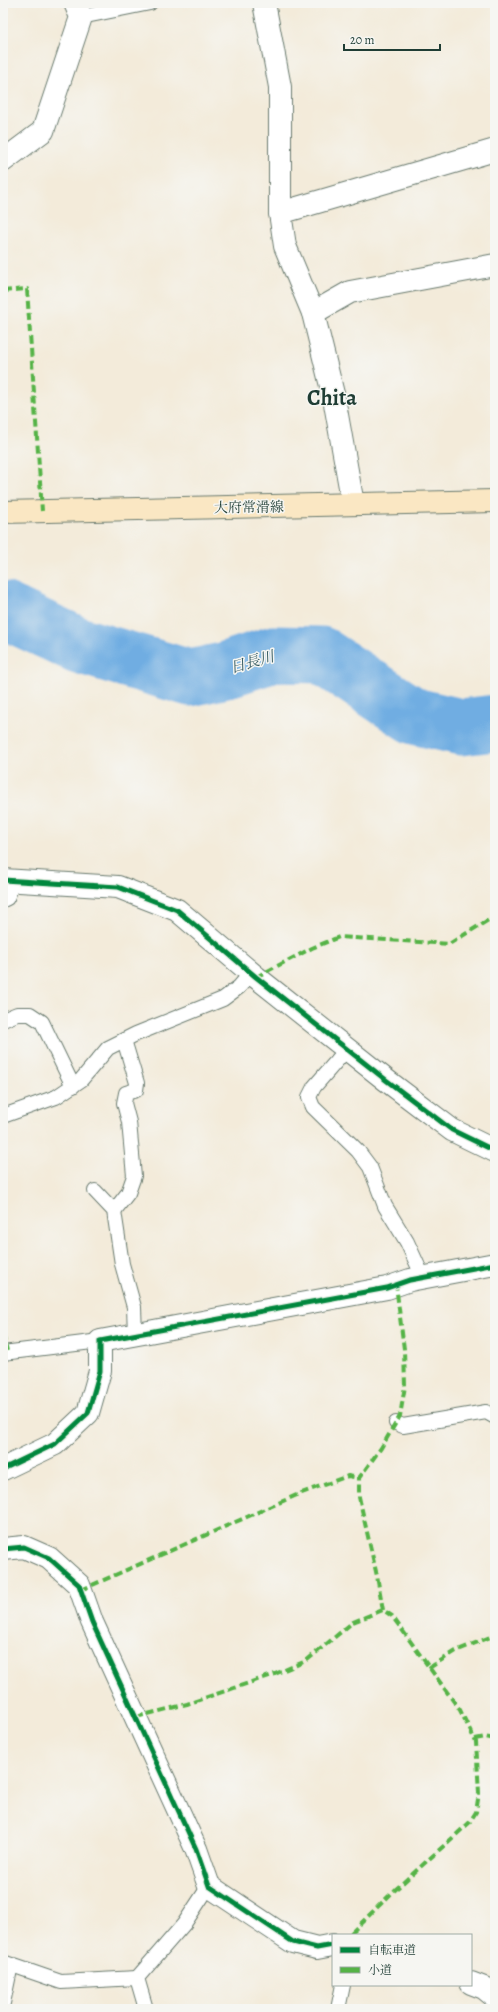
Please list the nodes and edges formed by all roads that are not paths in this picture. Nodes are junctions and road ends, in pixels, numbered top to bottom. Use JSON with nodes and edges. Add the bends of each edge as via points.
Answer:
{"nodes":[{"id":1,"x":150,"y":3,"type":"edge"},
{"id":2,"x":264,"y":3,"type":"edge"},
{"id":3,"x":78,"y":10,"type":"edge"},
{"id":4,"x":495,"y":150,"type":"edge"},
{"id":5,"x":3,"y":161,"type":"edge"},
{"id":6,"x":280,"y":213,"type":"junction"},
{"id":7,"x":495,"y":265,"type":"edge"},
{"id":8,"x":313,"y":313,"type":"junction"},
{"id":9,"x":495,"y":501,"type":"edge"},
{"id":10,"x":353,"y":504,"type":"junction"},
{"id":11,"x":3,"y":512,"type":"edge"},
{"id":12,"x":8,"y":880,"type":"edge"},
{"id":13,"x":3,"y":900,"type":"edge"},
{"id":14,"x":251,"y":973,"type":"junction"},
{"id":15,"x":3,"y":1020,"type":"edge"},
{"id":16,"x":124,"y":1040,"type":"junction"},
{"id":17,"x":347,"y":1049,"type":"junction"},
{"id":18,"x":73,"y":1086,"type":"junction"},
{"id":19,"x":3,"y":1116,"type":"edge"},
{"id":20,"x":495,"y":1151,"type":"edge"},
{"id":21,"x":95,"y":1191,"type":"dead end"},
{"id":22,"x":114,"y":1211,"type":"junction"},
{"id":23,"x":495,"y":1264,"type":"edge"},
{"id":24,"x":423,"y":1277,"type":"junction"},
{"id":25,"x":135,"y":1334,"type":"junction"},
{"id":26,"x":100,"y":1340,"type":"junction"},
{"id":27,"x":3,"y":1353,"type":"edge"},
{"id":28,"x":495,"y":1417,"type":"edge"},
{"id":29,"x":396,"y":1423,"type":"dead end"},
{"id":30,"x":3,"y":1469,"type":"edge"},
{"id":31,"x":3,"y":1549,"type":"edge"},
{"id":32,"x":209,"y":1886,"type":"junction"},
{"id":33,"x":332,"y":1945,"type":"edge"},
{"id":34,"x":7,"y":1963,"type":"edge"},
{"id":35,"x":137,"y":1978,"type":"junction"},
{"id":36,"x":472,"y":1983,"type":"edge"},
{"id":37,"x":343,"y":1986,"type":"edge"},
{"id":38,"x":495,"y":1997,"type":"edge"},
{"id":39,"x":3,"y":2004,"type":"edge"},
{"id":40,"x":146,"y":2009,"type":"edge"},
{"id":41,"x":338,"y":2009,"type":"edge"}],
"edges":[{"from":1,"to":3,"type":"lane"},
{"from":2,"to":6,"type":"street","via":[[280,88]]},
{"from":3,"to":5,"type":"street","via":[[43,131]]},
{"from":4,"to":6,"type":"street"},
{"from":6,"to":8,"type":"street","via":[[285,246]]},
{"from":7,"to":8,"type":"street","via":[[350,292]]},
{"from":8,"to":10,"type":"street","via":[[334,398]]},
{"from":9,"to":10,"type":"main road","name":"大府常滑線"},
{"from":10,"to":11,"type":"main road","name":"大府常滑線"},
{"from":12,"to":13,"type":"lane","via":[[7,898]]},
{"from":12,"to":14,"type":"street","via":[[118,888],[177,910]]},
{"from":14,"to":16,"type":"lane","via":[[239,987],[223,999]]},
{"from":14,"to":17,"type":"street"},
{"from":15,"to":18,"type":"lane","via":[[17,1014],[30,1014],[42,1022]]},
{"from":16,"to":18,"type":"lane","via":[[108,1048]]},
{"from":16,"to":22,"type":"lane","via":[[137,1083],[136,1090],[126,1093],[124,1103],[129,1122],[134,1176],[128,1193]]},
{"from":17,"to":20,"type":"street","via":[[452,1130]]},
{"from":17,"to":24,"type":"lane","via":[[314,1087],[309,1097],[313,1107],[358,1151],[370,1167],[385,1206],[407,1242]]},
{"from":18,"to":19,"type":"lane","via":[[56,1097]]},
{"from":21,"to":22,"type":"lane"},
{"from":22,"to":25,"type":"lane","via":[[122,1264],[134,1307]]},
{"from":23,"to":24,"type":"street"},
{"from":24,"to":25,"type":"street","via":[[387,1288]]},
{"from":25,"to":26,"type":"street"},
{"from":26,"to":27,"type":"lane"},
{"from":26,"to":30,"type":"street","via":[[100,1372],[88,1413],[55,1444]]},
{"from":28,"to":29,"type":"lane","via":[[486,1412],[403,1426]]},
{"from":31,"to":32,"type":"street","via":[[24,1547],[49,1558],[79,1585],[92,1622],[196,1849]]},
{"from":32,"to":33,"type":"street","via":[[293,1942],[317,1948]]},
{"from":32,"to":35,"type":"lane","via":[[184,1924]]},
{"from":34,"to":35,"type":"lane","via":[[61,1982]]},
{"from":34,"to":39,"type":"lane"},
{"from":35,"to":40,"type":"lane"},
{"from":36,"to":38,"type":"street","via":[[484,1988]]},
{"from":37,"to":41,"type":"lane"}]}
